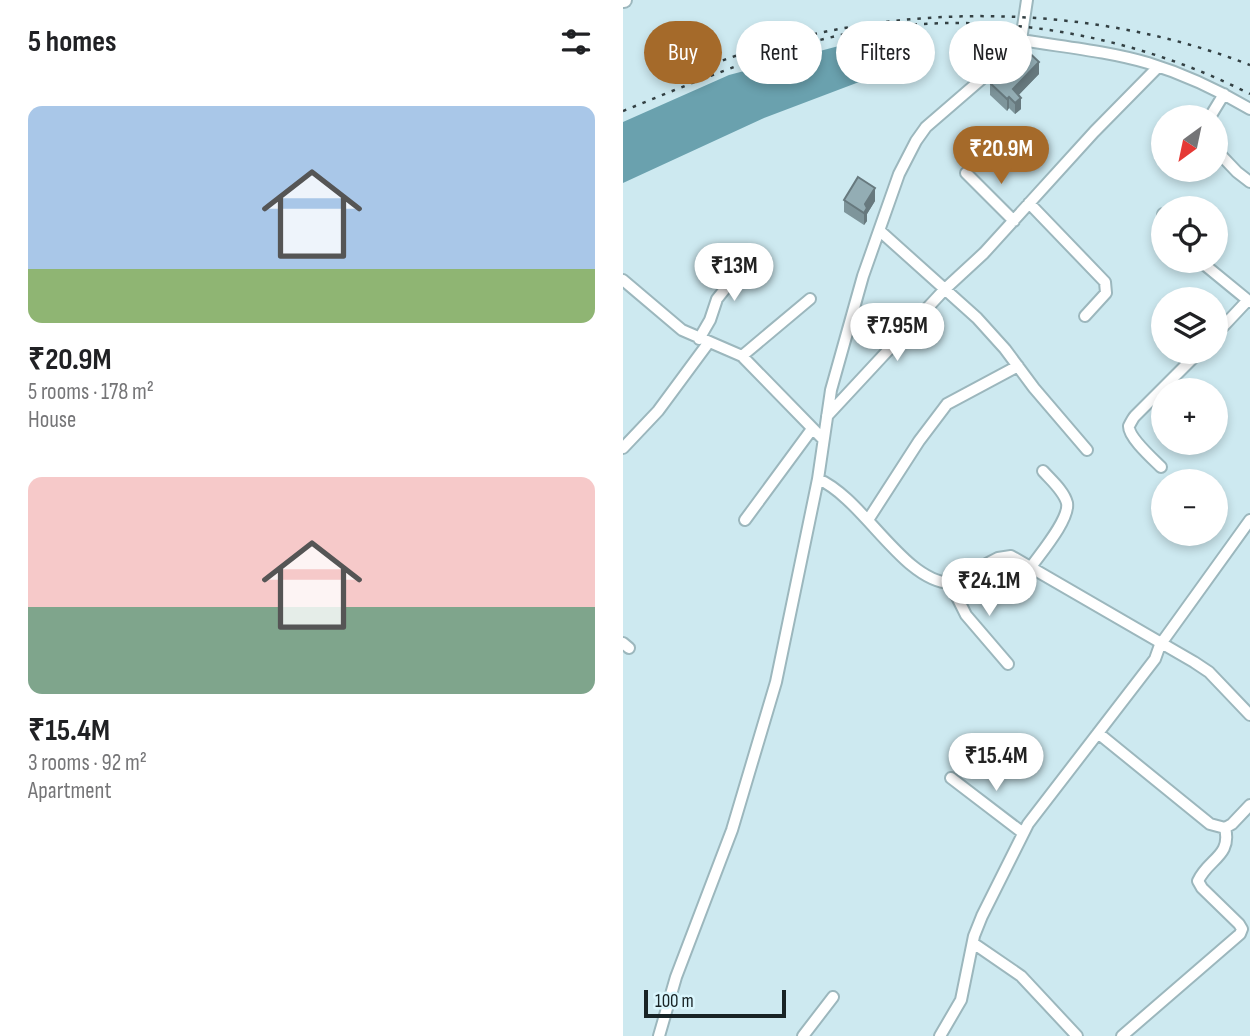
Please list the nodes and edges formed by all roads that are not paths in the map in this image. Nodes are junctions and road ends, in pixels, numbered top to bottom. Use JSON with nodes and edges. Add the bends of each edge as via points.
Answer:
{"nodes":[{"id":1,"x":1027,"y":0,"type":"edge"},
{"id":2,"x":1024,"y":21,"type":"edge"},
{"id":3,"x":1032,"y":42,"type":"edge"},
{"id":4,"x":1158,"y":67,"type":"junction"},
{"id":5,"x":977,"y":84,"type":"edge"},
{"id":6,"x":1224,"y":93,"type":"junction"},
{"id":7,"x":1217,"y":105,"type":"edge"},
{"id":8,"x":1250,"y":110,"type":"edge"},
{"id":9,"x":1229,"y":163,"type":"edge"},
{"id":10,"x":966,"y":173,"type":"dead end"},
{"id":11,"x":1250,"y":182,"type":"edge"},
{"id":12,"x":1029,"y":204,"type":"junction"},
{"id":13,"x":1014,"y":221,"type":"junction"},
{"id":14,"x":880,"y":231,"type":"junction"},
{"id":15,"x":752,"y":255,"type":"dead end"},
{"id":16,"x":1215,"y":273,"type":"edge"},
{"id":17,"x":623,"y":280,"type":"edge"},
{"id":18,"x":945,"y":289,"type":"junction"},
{"id":19,"x":810,"y":299,"type":"dead end"},
{"id":20,"x":1249,"y":301,"type":"edge"},
{"id":21,"x":1085,"y":316,"type":"dead end"},
{"id":22,"x":1228,"y":322,"type":"edge"},
{"id":23,"x":704,"y":340,"type":"junction"},
{"id":24,"x":742,"y":356,"type":"junction"},
{"id":25,"x":1187,"y":364,"type":"edge"},
{"id":26,"x":1018,"y":366,"type":"junction"},
{"id":27,"x":827,"y":415,"type":"junction"},
{"id":28,"x":812,"y":429,"type":"junction"},
{"id":29,"x":822,"y":438,"type":"junction"},
{"id":30,"x":623,"y":448,"type":"edge"},
{"id":31,"x":1087,"y":450,"type":"dead end"},
{"id":32,"x":1161,"y":467,"type":"dead end"},
{"id":33,"x":1043,"y":471,"type":"dead end"},
{"id":34,"x":818,"y":480,"type":"junction"},
{"id":35,"x":745,"y":520,"type":"dead end"},
{"id":36,"x":867,"y":520,"type":"junction"},
{"id":37,"x":1248,"y":527,"type":"edge"},
{"id":38,"x":1031,"y":567,"type":"junction"},
{"id":39,"x":950,"y":583,"type":"junction"},
{"id":40,"x":1160,"y":645,"type":"junction"},
{"id":41,"x":1008,"y":664,"type":"dead end"},
{"id":42,"x":1250,"y":715,"type":"edge"},
{"id":43,"x":1098,"y":733,"type":"junction"},
{"id":44,"x":951,"y":778,"type":"dead end"},
{"id":45,"x":1250,"y":805,"type":"edge"},
{"id":46,"x":1224,"y":828,"type":"junction"},
{"id":47,"x":1023,"y":833,"type":"junction"},
{"id":48,"x":1239,"y":924,"type":"junction"},
{"id":49,"x":1250,"y":935,"type":"edge"},
{"id":50,"x":973,"y":943,"type":"junction"},
{"id":51,"x":833,"y":997,"type":"dead end"},
{"id":52,"x":1128,"y":1034,"type":"edge"},
{"id":53,"x":659,"y":1036,"type":"edge"},
{"id":54,"x":803,"y":1036,"type":"edge"},
{"id":55,"x":940,"y":1036,"type":"edge"},
{"id":56,"x":1077,"y":1036,"type":"edge"}],
"edges":[{"from":1,"to":2,"type":"street"},
{"from":3,"to":4,"type":"street"},
{"from":4,"to":6,"type":"street"},
{"from":4,"to":12,"type":"street"},
{"from":5,"to":14,"type":"street","via":[[921,134],[899,174]]},
{"from":6,"to":7,"type":"street"},
{"from":6,"to":8,"type":"street"},
{"from":9,"to":11,"type":"street"},
{"from":10,"to":13,"type":"street"},
{"from":12,"to":13,"type":"street"},
{"from":12,"to":21,"type":"street","via":[[1105,282],[1106,293]]},
{"from":13,"to":18,"type":"street"},
{"from":14,"to":18,"type":"street"},
{"from":14,"to":27,"type":"street","via":[[863,276]]},
{"from":15,"to":23,"type":"street","via":[[717,299]]},
{"from":16,"to":20,"type":"street"},
{"from":17,"to":23,"type":"street","via":[[675,325]]},
{"from":18,"to":26,"type":"street"},
{"from":18,"to":27,"type":"street"},
{"from":19,"to":24,"type":"street"},
{"from":20,"to":22,"type":"street"},
{"from":23,"to":24,"type":"street"},
{"from":23,"to":30,"type":"street","via":[[657,411]]},
{"from":24,"to":28,"type":"street"},
{"from":25,"to":32,"type":"street","via":[[1129,425],[1133,437]]},
{"from":26,"to":31,"type":"street"},
{"from":26,"to":36,"type":"street","via":[[947,404]]},
{"from":27,"to":29,"type":"street"},
{"from":28,"to":29,"type":"street"},
{"from":28,"to":35,"type":"street"},
{"from":29,"to":34,"type":"street"},
{"from":33,"to":38,"type":"street","via":[[1067,509]]},
{"from":34,"to":36,"type":"street"},
{"from":34,"to":53,"type":"street","via":[[776,682],[732,830],[676,977]]},
{"from":36,"to":39,"type":"street","via":[[912,566],[927,577]]},
{"from":37,"to":40,"type":"street"},
{"from":38,"to":39,"type":"street","via":[[1011,556],[998,558]]},
{"from":38,"to":40,"type":"street"},
{"from":39,"to":41,"type":"street","via":[[966,615]]},
{"from":40,"to":42,"type":"street","via":[[1209,672]]},
{"from":40,"to":43,"type":"street","via":[[1155,659]]},
{"from":43,"to":46,"type":"street","via":[[1210,824]]},
{"from":43,"to":47,"type":"street"},
{"from":44,"to":47,"type":"street"},
{"from":45,"to":46,"type":"street"},
{"from":46,"to":48,"type":"street","via":[[1225,849],[1198,881]]},
{"from":47,"to":50,"type":"street"},
{"from":48,"to":49,"type":"street"},
{"from":48,"to":52,"type":"street","via":[[1238,938]]},
{"from":50,"to":55,"type":"street","via":[[961,1000]]},
{"from":50,"to":56,"type":"street","via":[[1021,976]]},
{"from":51,"to":54,"type":"street"}]}
